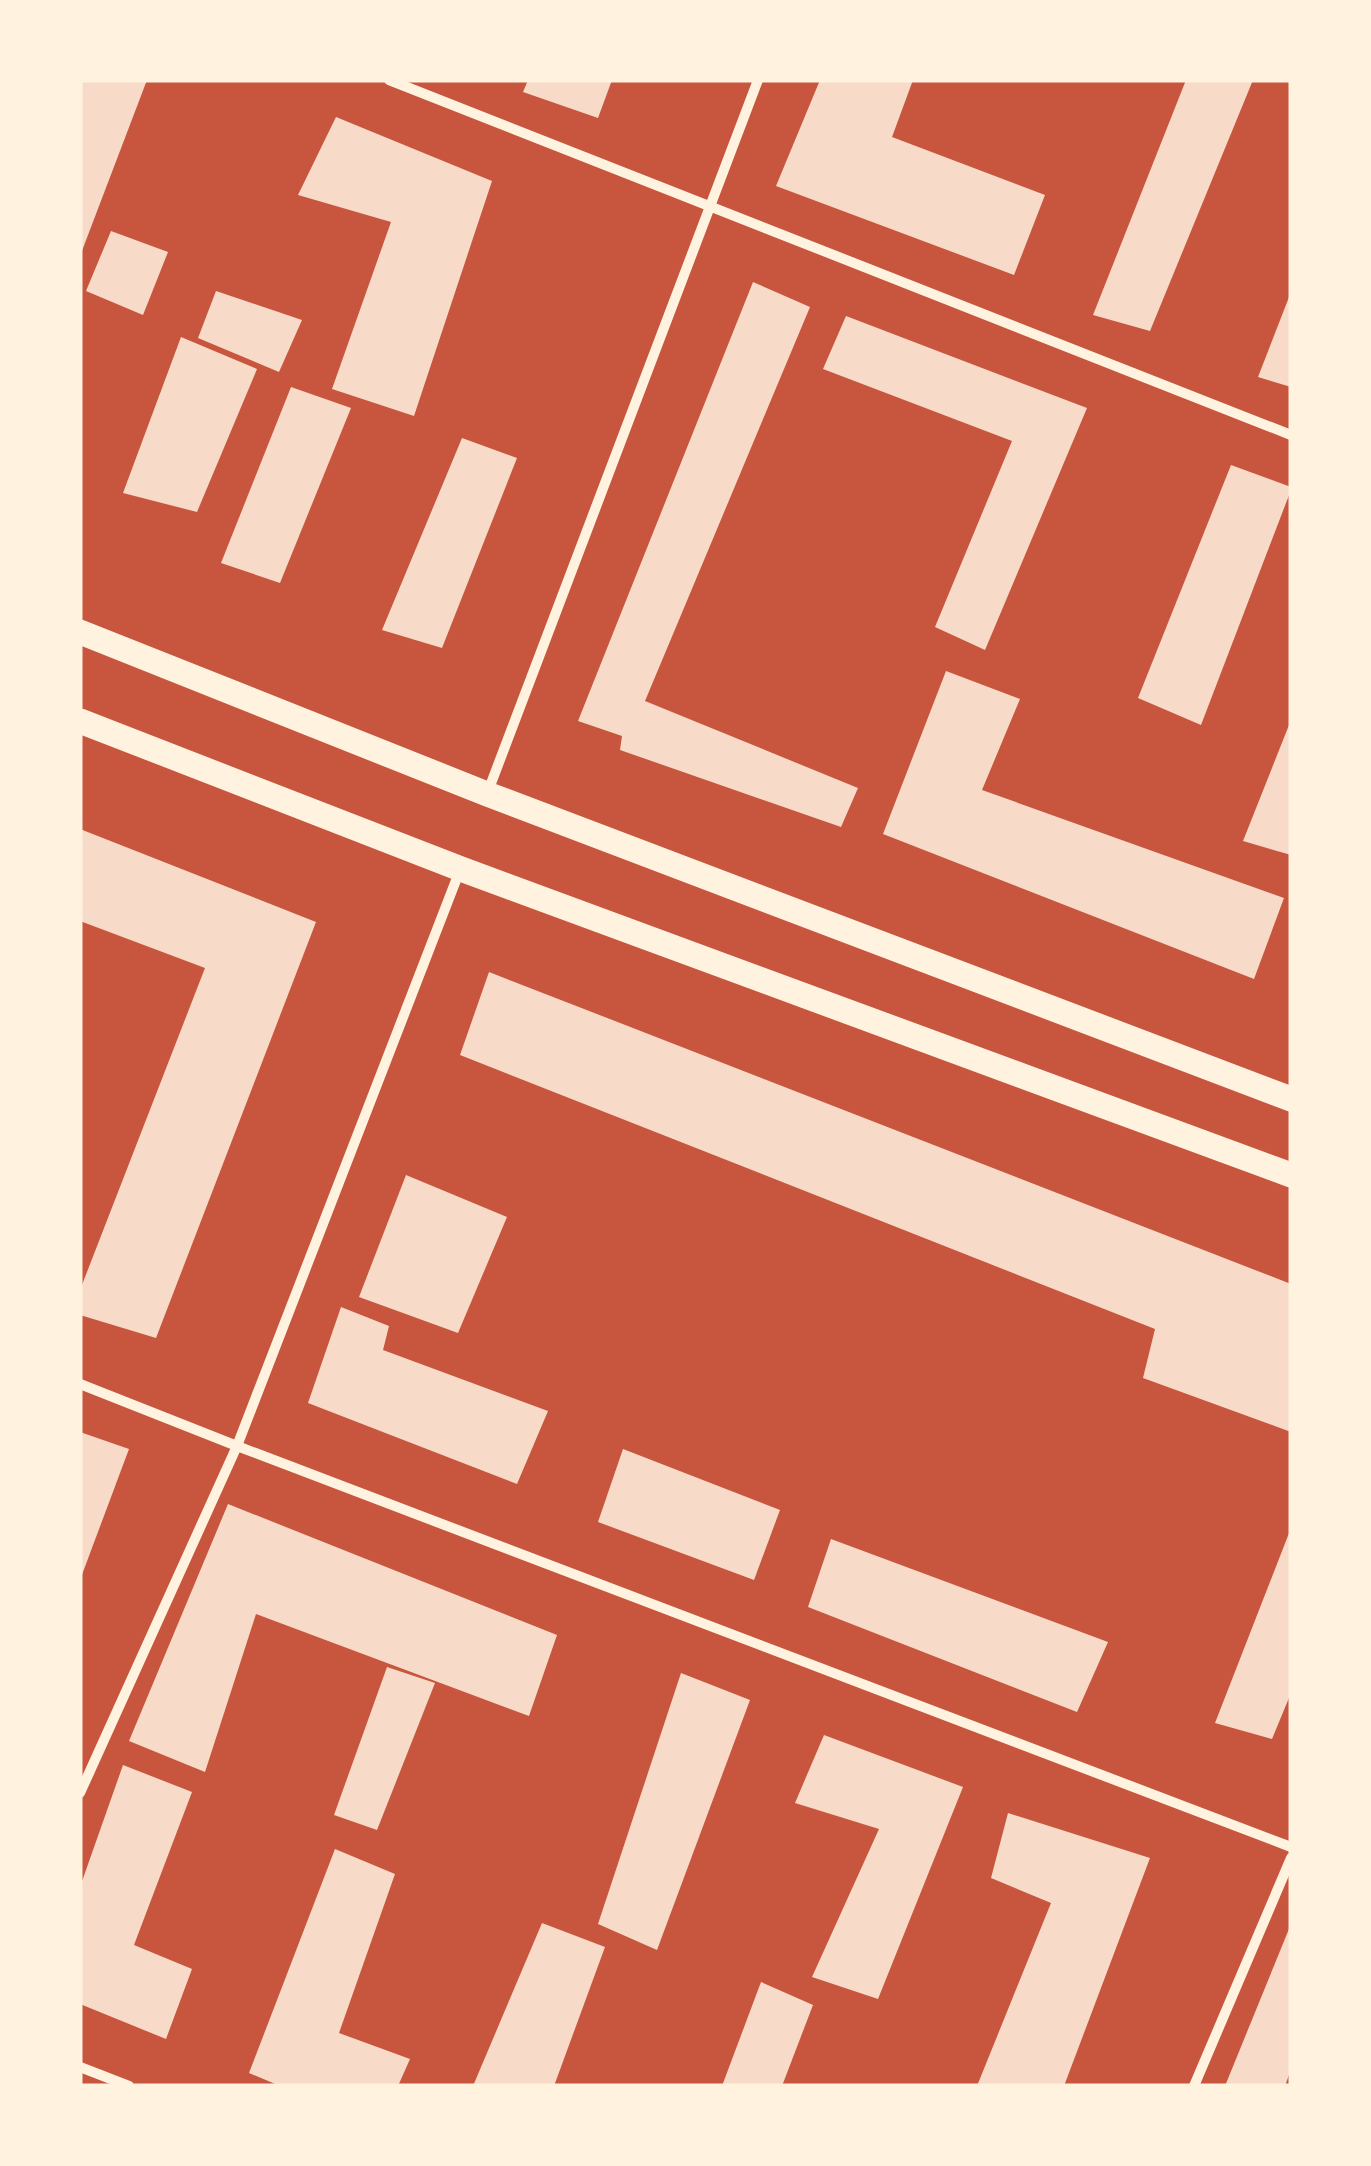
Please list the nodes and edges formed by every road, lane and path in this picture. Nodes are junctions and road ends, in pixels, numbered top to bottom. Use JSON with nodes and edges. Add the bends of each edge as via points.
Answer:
{"nodes":[{"id":1,"x":389,"y":80,"type":"edge"},
{"id":2,"x":758,"y":80,"type":"edge"},
{"id":3,"x":708,"y":206,"type":"junction"},
{"id":4,"x":1291,"y":435,"type":"edge"},
{"id":5,"x":80,"y":632,"type":"edge"},
{"id":6,"x":80,"y":722,"type":"edge"},
{"id":7,"x":487,"y":794,"type":"junction"},
{"id":8,"x":461,"y":869,"type":"junction"},
{"id":9,"x":1291,"y":1099,"type":"edge"},
{"id":10,"x":1291,"y":1176,"type":"edge"},
{"id":11,"x":80,"y":1384,"type":"edge"},
{"id":12,"x":236,"y":1446,"type":"junction"},
{"id":13,"x":80,"y":1793,"type":"edge"},
{"id":14,"x":1291,"y":1846,"type":"edge"},
{"id":15,"x":1291,"y":1858,"type":"edge"},
{"id":16,"x":80,"y":2067,"type":"edge"},
{"id":17,"x":129,"y":2086,"type":"edge"},
{"id":18,"x":1194,"y":2086,"type":"edge"}],
"edges":[{"from":1,"to":3,"type":"street"},
{"from":2,"to":3,"type":"street"},
{"from":3,"to":4,"type":"street"},
{"from":3,"to":7,"type":"street"},
{"from":5,"to":7,"type":"main road"},
{"from":6,"to":8,"type":"main road"},
{"from":7,"to":9,"type":"main road"},
{"from":8,"to":10,"type":"main road"},
{"from":8,"to":12,"type":"street"},
{"from":11,"to":12,"type":"street"},
{"from":12,"to":13,"type":"street"},
{"from":12,"to":14,"type":"street"},
{"from":15,"to":18,"type":"street"},
{"from":16,"to":17,"type":"street"}]}
